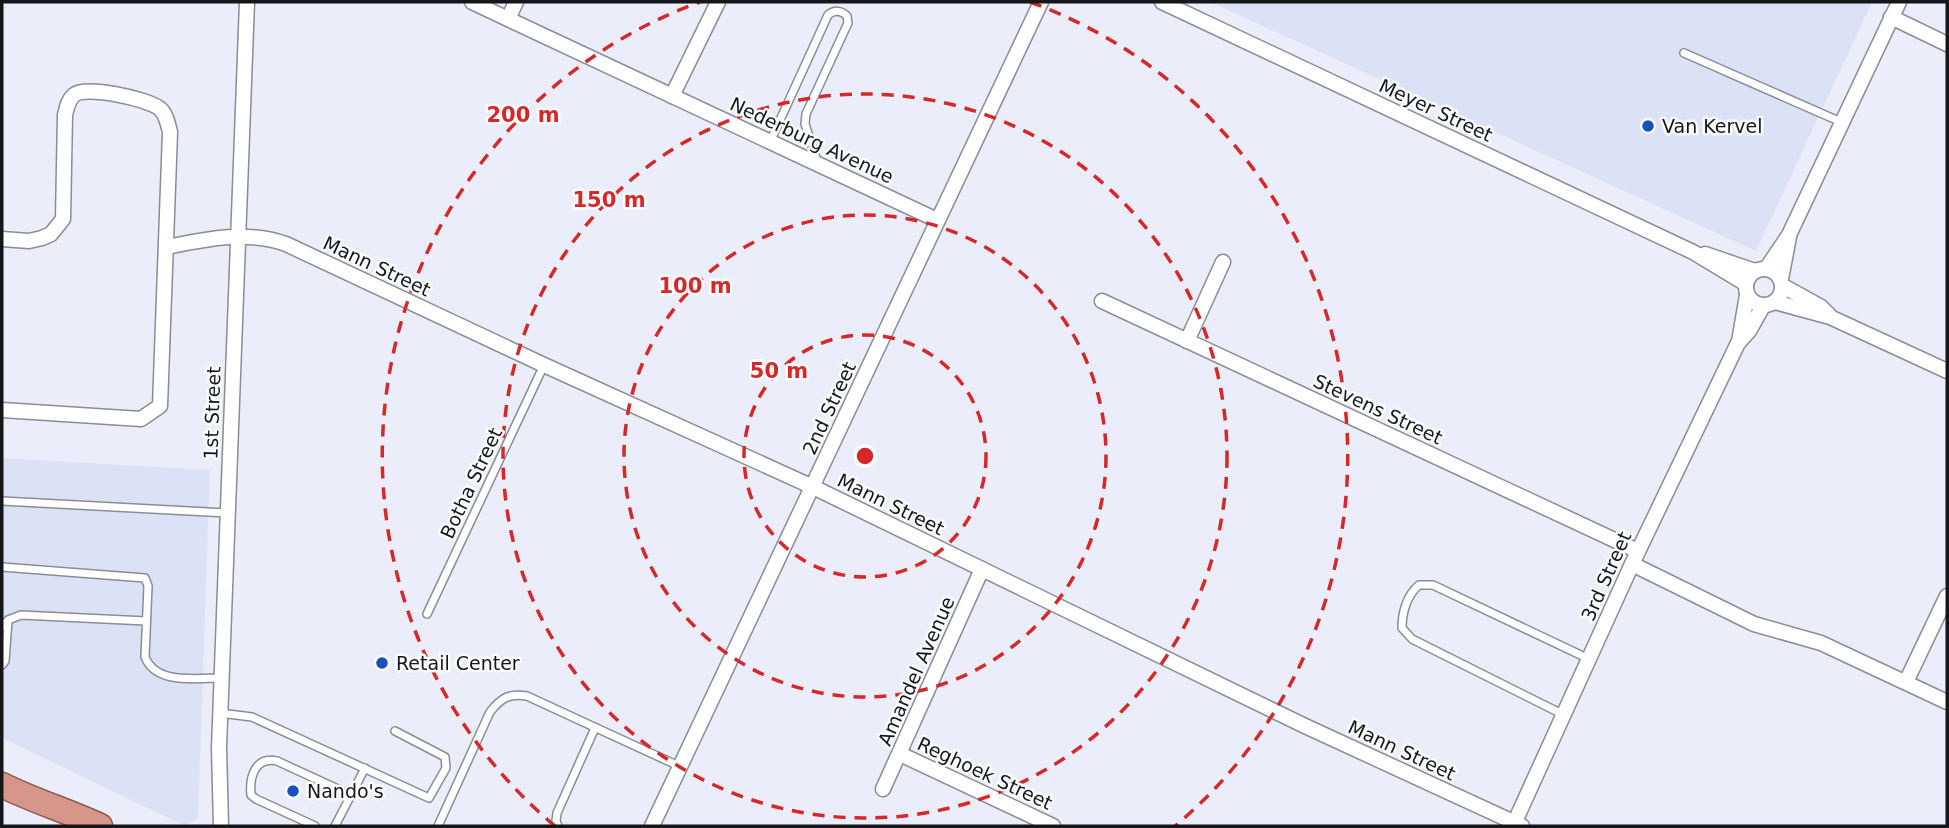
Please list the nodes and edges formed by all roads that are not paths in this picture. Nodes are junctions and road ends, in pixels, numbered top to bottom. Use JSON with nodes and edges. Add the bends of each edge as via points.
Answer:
{"nodes":[{"id":1,"x":247,"y":2,"type":"edge"},
{"id":2,"x":472,"y":2,"type":"edge"},
{"id":3,"x":516,"y":2,"type":"edge"},
{"id":4,"x":718,"y":2,"type":"edge"},
{"id":5,"x":1162,"y":2,"type":"edge"},
{"id":6,"x":1899,"y":2,"type":"edge"},
{"id":7,"x":1042,"y":3,"type":"edge"},
{"id":8,"x":1891,"y":17,"type":"junction"},
{"id":9,"x":508,"y":19,"type":"junction"},
{"id":10,"x":1947,"y":44,"type":"edge"},
{"id":11,"x":1684,"y":52,"type":"dead end"},
{"id":12,"x":671,"y":96,"type":"junction"},
{"id":13,"x":1842,"y":123,"type":"junction"},
{"id":14,"x":769,"y":142,"type":"junction"},
{"id":15,"x":817,"y":164,"type":"junction"},
{"id":16,"x":937,"y":220,"type":"junction"},
{"id":17,"x":1789,"y":235,"type":"junction"},
{"id":18,"x":237,"y":236,"type":"junction"},
{"id":19,"x":2,"y":239,"type":"edge"},
{"id":20,"x":167,"y":247,"type":"junction"},
{"id":21,"x":1693,"y":252,"type":"junction"},
{"id":22,"x":1223,"y":262,"type":"dead end"},
{"id":23,"x":1760,"y":270,"type":"junction"},
{"id":24,"x":1782,"y":283,"type":"junction"},
{"id":25,"x":1747,"y":290,"type":"junction"},
{"id":26,"x":1102,"y":301,"type":"dead end"},
{"id":27,"x":1769,"y":304,"type":"junction"},
{"id":28,"x":1830,"y":317,"type":"junction"},
{"id":29,"x":1187,"y":341,"type":"junction"},
{"id":30,"x":1738,"y":344,"type":"junction"},
{"id":31,"x":544,"y":365,"type":"junction"},
{"id":32,"x":1947,"y":371,"type":"edge"},
{"id":33,"x":2,"y":410,"type":"edge"},
{"id":34,"x":813,"y":487,"type":"junction"},
{"id":35,"x":2,"y":501,"type":"edge"},
{"id":36,"x":227,"y":513,"type":"junction"},
{"id":37,"x":1635,"y":558,"type":"junction"},
{"id":38,"x":2,"y":567,"type":"edge"},
{"id":39,"x":982,"y":569,"type":"junction"},
{"id":40,"x":1947,"y":596,"type":"edge"},
{"id":41,"x":427,"y":614,"type":"dead end"},
{"id":42,"x":8,"y":620,"type":"junction"},
{"id":43,"x":146,"y":621,"type":"junction"},
{"id":44,"x":2,"y":627,"type":"edge"},
{"id":45,"x":1590,"y":660,"type":"junction"},
{"id":46,"x":2,"y":665,"type":"edge"},
{"id":47,"x":222,"y":678,"type":"junction"},
{"id":48,"x":1906,"y":682,"type":"junction"},
{"id":49,"x":1947,"y":702,"type":"edge"},
{"id":50,"x":220,"y":713,"type":"junction"},
{"id":51,"x":1565,"y":715,"type":"junction"},
{"id":52,"x":595,"y":728,"type":"junction"},
{"id":53,"x":395,"y":731,"type":"dead end"},
{"id":54,"x":900,"y":754,"type":"junction"},
{"id":55,"x":365,"y":768,"type":"junction"},
{"id":56,"x":682,"y":768,"type":"junction"},
{"id":57,"x":2,"y":785,"type":"edge"},
{"id":58,"x":883,"y":789,"type":"dead end"},
{"id":59,"x":351,"y":795,"type":"junction"},
{"id":60,"x":36,"y":801,"type":"junction"},
{"id":61,"x":1517,"y":825,"type":"edge"},
{"id":62,"x":69,"y":826,"type":"edge"},
{"id":63,"x":100,"y":826,"type":"edge"},
{"id":64,"x":221,"y":826,"type":"edge"},
{"id":65,"x":315,"y":826,"type":"edge"},
{"id":66,"x":335,"y":826,"type":"edge"},
{"id":67,"x":438,"y":826,"type":"edge"},
{"id":68,"x":558,"y":826,"type":"edge"},
{"id":69,"x":652,"y":826,"type":"edge"},
{"id":70,"x":1053,"y":826,"type":"edge"}],
"edges":[{"from":1,"to":18,"type":"street","name":"1st Street"},
{"from":2,"to":9,"type":"street","name":"Nederburg Avenue"},
{"from":3,"to":9,"type":"street"},
{"from":4,"to":12,"type":"street"},
{"from":5,"to":21,"type":"street","name":"Meyer Street"},
{"from":6,"to":8,"type":"street"},
{"from":7,"to":16,"type":"street","name":"2nd Street"},
{"from":8,"to":10,"type":"street"},
{"from":8,"to":13,"type":"street"},
{"from":9,"to":12,"type":"street","name":"Nederburg Avenue"},
{"from":11,"to":13,"type":"lane"},
{"from":12,"to":14,"type":"street","name":"Nederburg Avenue"},
{"from":13,"to":17,"type":"street"},
{"from":14,"to":15,"type":"street","name":"Nederburg Avenue"},
{"from":14,"to":15,"type":"lane","via":[[828,15],[844,13],[848,23],[805,117]]},
{"from":15,"to":16,"type":"street","name":"Nederburg Avenue"},
{"from":16,"to":34,"type":"street","name":"2nd Street"},
{"from":17,"to":23,"type":"street"},
{"from":17,"to":24,"type":"street"},
{"from":18,"to":20,"type":"street","name":"Mann Street"},
{"from":18,"to":31,"type":"street","name":"Mann Street","via":[[267,237],[286,244]]},
{"from":18,"to":36,"type":"street","name":"1st Street"},
{"from":19,"to":20,"type":"street","via":[[42,239],[63,219],[65,115],[73,95],[93,91],[143,101],[160,108],[167,119]]},
{"from":20,"to":33,"type":"street","via":[[160,406],[141,419]]},
{"from":21,"to":23,"type":"street","name":"Meyer Street"},
{"from":21,"to":25,"type":"street","name":"Meyer Street"},
{"from":22,"to":29,"type":"street"},
{"from":23,"to":24,"type":"street","via":[[1777,274]]},
{"from":23,"to":25,"type":"street"},
{"from":24,"to":27,"type":"street","via":[[1780,298]]},
{"from":24,"to":28,"type":"street"},
{"from":25,"to":27,"type":"street","via":[[1751,301]]},
{"from":25,"to":30,"type":"street","name":"3rd Street"},
{"from":26,"to":29,"type":"street","name":"Stevens Street"},
{"from":27,"to":28,"type":"street"},
{"from":27,"to":30,"type":"street","name":"3rd Street"},
{"from":28,"to":32,"type":"street"},
{"from":29,"to":37,"type":"street","name":"Stevens Street"},
{"from":30,"to":37,"type":"street","name":"3rd Street"},
{"from":31,"to":34,"type":"street","name":"Mann Street"},
{"from":31,"to":41,"type":"lane","name":"Botha Street"},
{"from":34,"to":39,"type":"street","name":"Mann Street"},
{"from":34,"to":56,"type":"street","name":"2nd Street"},
{"from":35,"to":36,"type":"lane"},
{"from":36,"to":47,"type":"street","name":"1st Street"},
{"from":37,"to":45,"type":"street","name":"3rd Street"},
{"from":37,"to":48,"type":"street","name":"Stevens Street","via":[[1754,624],[1821,643]]},
{"from":38,"to":43,"type":"lane","via":[[145,578]]},
{"from":39,"to":54,"type":"street","name":"Amandel Avenue"},
{"from":39,"to":61,"type":"street","name":"Mann Street"},
{"from":40,"to":48,"type":"street"},
{"from":42,"to":43,"type":"lane","via":[[34,615]]},
{"from":42,"to":44,"type":"lane"},
{"from":42,"to":46,"type":"lane"},
{"from":43,"to":47,"type":"lane","via":[[145,657],[154,672]]},
{"from":45,"to":51,"type":"street","name":"3rd Street"},
{"from":45,"to":51,"type":"lane","via":[[1433,585],[1419,585],[1406,605],[1402,628],[1412,639]]},
{"from":47,"to":50,"type":"street","name":"1st Street"},
{"from":48,"to":49,"type":"street","name":"Stevens Street"},
{"from":50,"to":55,"type":"lane","via":[[252,717]]},
{"from":50,"to":64,"type":"street","name":"1st Street"},
{"from":51,"to":61,"type":"street","name":"3rd Street"},
{"from":52,"to":56,"type":"lane"},
{"from":52,"to":67,"type":"lane","via":[[527,696],[514,694],[498,701]]},
{"from":52,"to":68,"type":"lane","via":[[558,813]]},
{"from":53,"to":55,"type":"lane","via":[[445,757],[446,768],[432,795]]},
{"from":54,"to":58,"type":"street","name":"Amandel Avenue"},
{"from":54,"to":70,"type":"street","name":"Reghoek Street"},
{"from":55,"to":59,"type":"lane"},
{"from":56,"to":69,"type":"street","name":"2nd Street"},
{"from":57,"to":60,"type":"highway"},
{"from":59,"to":65,"type":"lane","via":[[277,761],[260,762],[251,780],[251,794]]},
{"from":59,"to":66,"type":"lane"},
{"from":60,"to":62,"type":"highway"},
{"from":60,"to":63,"type":"highway"}]}
